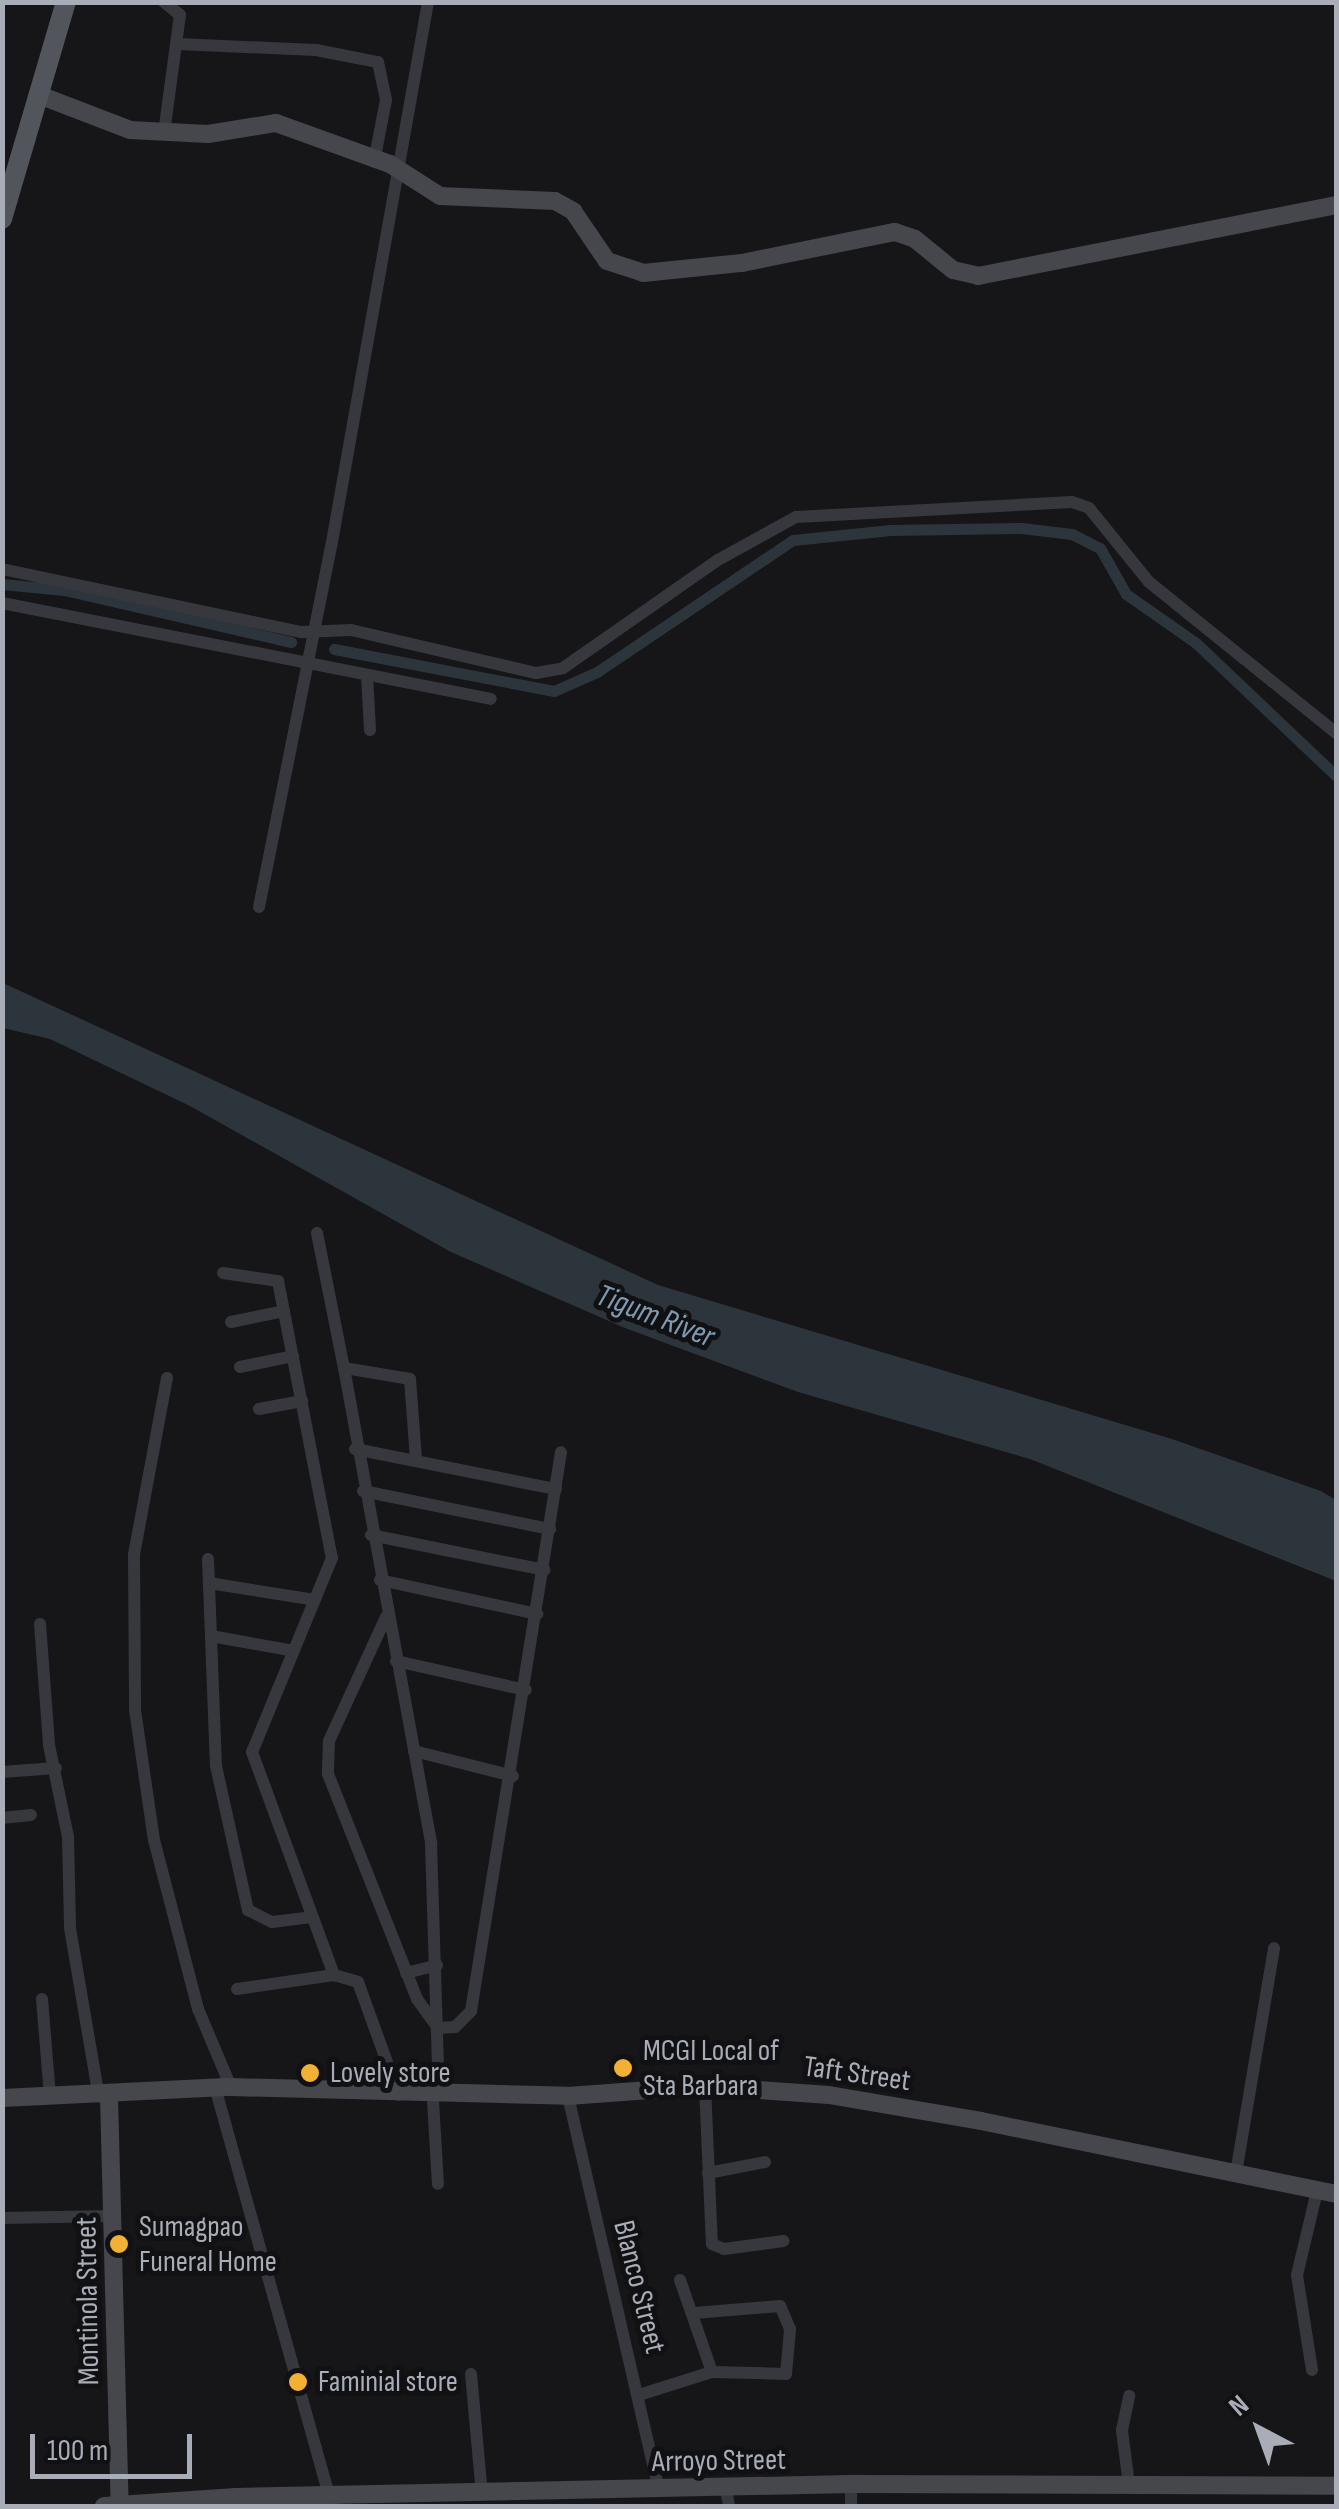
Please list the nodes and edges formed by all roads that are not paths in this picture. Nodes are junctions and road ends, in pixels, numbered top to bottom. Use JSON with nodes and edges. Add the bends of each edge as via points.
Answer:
{"nodes":[{"id":1,"x":66,"y":2,"type":"edge"},
{"id":2,"x":164,"y":2,"type":"edge"},
{"id":3,"x":428,"y":2,"type":"edge"},
{"id":4,"x":178,"y":44,"type":"junction"},
{"id":5,"x":39,"y":95,"type":"junction"},
{"id":6,"x":164,"y":133,"type":"junction"},
{"id":7,"x":374,"y":162,"type":"junction"},
{"id":8,"x":397,"y":168,"type":"junction"},
{"id":9,"x":1336,"y":205,"type":"edge"},
{"id":10,"x":2,"y":219,"type":"edge"},
{"id":11,"x":2,"y":569,"type":"edge"},
{"id":12,"x":2,"y":603,"type":"edge"},
{"id":13,"x":310,"y":632,"type":"junction"},
{"id":14,"x":304,"y":659,"type":"junction"},
{"id":15,"x":368,"y":676,"type":"junction"},
{"id":16,"x":490,"y":698,"type":"dead end"},
{"id":17,"x":370,"y":730,"type":"dead end"},
{"id":18,"x":1336,"y":733,"type":"edge"},
{"id":19,"x":258,"y":907,"type":"dead end"},
{"id":20,"x":317,"y":1233,"type":"dead end"},
{"id":21,"x":223,"y":1273,"type":"dead end"},
{"id":22,"x":284,"y":1312,"type":"junction"},
{"id":23,"x":231,"y":1322,"type":"dead end"},
{"id":24,"x":293,"y":1356,"type":"junction"},
{"id":25,"x":240,"y":1367,"type":"dead end"},
{"id":26,"x":344,"y":1368,"type":"junction"},
{"id":27,"x":168,"y":1378,"type":"dead end"},
{"id":28,"x":302,"y":1401,"type":"junction"},
{"id":29,"x":259,"y":1409,"type":"dead end"},
{"id":30,"x":354,"y":1450,"type":"junction"},
{"id":31,"x":561,"y":1452,"type":"dead end"},
{"id":32,"x":416,"y":1459,"type":"junction"},
{"id":33,"x":556,"y":1489,"type":"junction"},
{"id":34,"x":363,"y":1491,"type":"junction"},
{"id":35,"x":550,"y":1529,"type":"junction"},
{"id":36,"x":371,"y":1535,"type":"junction"},
{"id":37,"x":208,"y":1559,"type":"dead end"},
{"id":38,"x":544,"y":1570,"type":"junction"},
{"id":39,"x":380,"y":1580,"type":"junction"},
{"id":40,"x":209,"y":1583,"type":"junction"},
{"id":41,"x":315,"y":1600,"type":"junction"},
{"id":42,"x":537,"y":1614,"type":"junction"},
{"id":43,"x":386,"y":1616,"type":"junction"},
{"id":44,"x":40,"y":1624,"type":"dead end"},
{"id":45,"x":211,"y":1636,"type":"junction"},
{"id":46,"x":294,"y":1651,"type":"junction"},
{"id":47,"x":396,"y":1661,"type":"junction"},
{"id":48,"x":526,"y":1690,"type":"junction"},
{"id":49,"x":414,"y":1751,"type":"junction"},
{"id":50,"x":56,"y":1768,"type":"junction"},
{"id":51,"x":2,"y":1772,"type":"edge"},
{"id":52,"x":512,"y":1776,"type":"junction"},
{"id":53,"x":31,"y":1815,"type":"dead end"},
{"id":54,"x":2,"y":1818,"type":"edge"},
{"id":55,"x":310,"y":1917,"type":"junction"},
{"id":56,"x":1274,"y":1948,"type":"dead end"},
{"id":57,"x":437,"y":1965,"type":"junction"},
{"id":58,"x":406,"y":1973,"type":"junction"},
{"id":59,"x":334,"y":1975,"type":"junction"},
{"id":60,"x":237,"y":1989,"type":"dead end"},
{"id":61,"x":42,"y":1999,"type":"dead end"},
{"id":62,"x":438,"y":2028,"type":"junction"},
{"id":63,"x":705,"y":2086,"type":"junction"},
{"id":64,"x":223,"y":2087,"type":"junction"},
{"id":65,"x":436,"y":2094,"type":"junction"},
{"id":66,"x":399,"y":2095,"type":"junction"},
{"id":67,"x":50,"y":2096,"type":"junction"},
{"id":68,"x":568,"y":2096,"type":"junction"},
{"id":69,"x":104,"y":2097,"type":"junction"},
{"id":70,"x":2,"y":2098,"type":"edge"},
{"id":71,"x":764,"y":2162,"type":"dead end"},
{"id":72,"x":708,"y":2173,"type":"junction"},
{"id":73,"x":1236,"y":2173,"type":"junction"},
{"id":74,"x":438,"y":2184,"type":"dead end"},
{"id":75,"x":1327,"y":2192,"type":"edge"},
{"id":76,"x":113,"y":2216,"type":"junction"},
{"id":77,"x":2,"y":2218,"type":"edge"},
{"id":78,"x":783,"y":2241,"type":"dead end"},
{"id":79,"x":680,"y":2280,"type":"dead end"},
{"id":80,"x":694,"y":2314,"type":"junction"},
{"id":81,"x":1312,"y":2370,"type":"dead end"},
{"id":82,"x":712,"y":2372,"type":"junction"},
{"id":83,"x":471,"y":2374,"type":"dead end"},
{"id":84,"x":639,"y":2395,"type":"junction"},
{"id":85,"x":1129,"y":2396,"type":"dead end"},
{"id":86,"x":851,"y":2484,"type":"junction"},
{"id":87,"x":1129,"y":2485,"type":"junction"},
{"id":88,"x":1336,"y":2486,"type":"edge"},
{"id":89,"x":660,"y":2490,"type":"junction"},
{"id":90,"x":482,"y":2495,"type":"junction"},
{"id":91,"x":727,"y":2498,"type":"edge"},
{"id":92,"x":331,"y":2502,"type":"edge"},
{"id":93,"x":356,"y":2502,"type":"edge"},
{"id":94,"x":112,"y":2506,"type":"edge"},
{"id":95,"x":851,"y":2506,"type":"edge"}],
"edges":[{"from":1,"to":5,"type":"main road"},
{"from":2,"to":4,"type":"street","via":[[180,15]]},
{"from":3,"to":8,"type":"street"},
{"from":4,"to":6,"type":"street"},
{"from":4,"to":7,"type":"street","via":[[316,50],[378,62],[386,100]]},
{"from":5,"to":6,"type":"street","via":[[106,123]]},
{"from":5,"to":10,"type":"main road"},
{"from":6,"to":7,"type":"street","via":[[276,123]]},
{"from":7,"to":8,"type":"street"},
{"from":8,"to":9,"type":"street","via":[[440,196],[555,201],[574,211],[608,261],[643,273],[742,263],[895,232],[915,239],[953,270],[978,276]]},
{"from":8,"to":13,"type":"street"},
{"from":11,"to":13,"type":"street"},
{"from":12,"to":14,"type":"street"},
{"from":13,"to":14,"type":"street"},
{"from":13,"to":18,"type":"street","via":[[351,630],[548,672],[765,530],[796,517],[1072,502],[1089,508],[1149,582]]},
{"from":14,"to":15,"type":"street"},
{"from":14,"to":19,"type":"street"},
{"from":15,"to":16,"type":"street"},
{"from":15,"to":17,"type":"street"},
{"from":20,"to":26,"type":"street"},
{"from":21,"to":22,"type":"street","via":[[278,1280]]},
{"from":22,"to":23,"type":"street"},
{"from":22,"to":24,"type":"street"},
{"from":24,"to":25,"type":"street"},
{"from":24,"to":28,"type":"street"},
{"from":26,"to":30,"type":"street"},
{"from":26,"to":32,"type":"street","via":[[410,1379]]},
{"from":27,"to":64,"type":"street","via":[[134,1555],[135,1710],[154,1840]]},
{"from":28,"to":29,"type":"street"},
{"from":28,"to":41,"type":"street","via":[[332,1558]]},
{"from":30,"to":32,"type":"street"},
{"from":30,"to":34,"type":"street"},
{"from":31,"to":33,"type":"street"},
{"from":32,"to":33,"type":"street"},
{"from":33,"to":35,"type":"street"},
{"from":34,"to":35,"type":"street"},
{"from":34,"to":36,"type":"street"},
{"from":35,"to":38,"type":"street"},
{"from":36,"to":38,"type":"street"},
{"from":36,"to":39,"type":"street"},
{"from":37,"to":40,"type":"street"},
{"from":38,"to":42,"type":"street"},
{"from":39,"to":42,"type":"street"},
{"from":39,"to":43,"type":"street"},
{"from":40,"to":41,"type":"street"},
{"from":40,"to":45,"type":"street"},
{"from":41,"to":46,"type":"street"},
{"from":42,"to":48,"type":"street"},
{"from":43,"to":47,"type":"street"},
{"from":43,"to":58,"type":"street","via":[[326,1760]]},
{"from":44,"to":50,"type":"street"},
{"from":45,"to":46,"type":"street"},
{"from":45,"to":55,"type":"street","via":[[216,1766],[248,1910],[272,1922]]},
{"from":46,"to":55,"type":"street","via":[[252,1752]]},
{"from":47,"to":48,"type":"street"},
{"from":47,"to":49,"type":"street"},
{"from":48,"to":52,"type":"street"},
{"from":49,"to":52,"type":"street"},
{"from":49,"to":57,"type":"street","via":[[431,1844]]},
{"from":50,"to":51,"type":"street"},
{"from":50,"to":69,"type":"street","via":[[68,1837],[70,1928]]},
{"from":52,"to":62,"type":"street","via":[[471,2011],[466,2022]]},
{"from":53,"to":54,"type":"street"},
{"from":55,"to":59,"type":"street"},
{"from":56,"to":73,"type":"street"},
{"from":57,"to":58,"type":"street"},
{"from":57,"to":62,"type":"street"},
{"from":58,"to":62,"type":"street"},
{"from":59,"to":60,"type":"street"},
{"from":59,"to":66,"type":"street","via":[[358,1982]]},
{"from":61,"to":67,"type":"street"},
{"from":62,"to":65,"type":"street","via":[[432,2041]]},
{"from":63,"to":68,"type":"street","name":"Taft Street"},
{"from":63,"to":72,"type":"street"},
{"from":63,"to":73,"type":"street","name":"Taft Street","via":[[829,2096]]},
{"from":64,"to":66,"type":"street","name":"Taft Street"},
{"from":64,"to":69,"type":"street","name":"Taft Street"},
{"from":64,"to":92,"type":"street"},
{"from":65,"to":66,"type":"street","name":"Taft Street"},
{"from":65,"to":68,"type":"street","name":"Taft Street"},
{"from":65,"to":74,"type":"street"},
{"from":67,"to":69,"type":"street","name":"Taft Street"},
{"from":67,"to":70,"type":"street","name":"Taft Street"},
{"from":68,"to":84,"type":"street","name":"Blanco Street"},
{"from":69,"to":76,"type":"street","name":"Montinola Street"},
{"from":71,"to":72,"type":"street"},
{"from":72,"to":78,"type":"street","via":[[717,2248]]},
{"from":73,"to":75,"type":"street","name":"Taft Street"},
{"from":75,"to":81,"type":"street","via":[[1296,2275]]},
{"from":76,"to":77,"type":"street"},
{"from":76,"to":94,"type":"street","name":"Montinola Street"},
{"from":79,"to":80,"type":"street"},
{"from":80,"to":82,"type":"street"},
{"from":80,"to":82,"type":"street","via":[[773,2302],[784,2312],[786,2374]]},
{"from":82,"to":84,"type":"street"},
{"from":83,"to":90,"type":"street"},
{"from":84,"to":89,"type":"street","name":"Blanco Street"},
{"from":85,"to":87,"type":"street","via":[[1122,2430]]},
{"from":86,"to":87,"type":"street","name":"Arroyo Street"},
{"from":86,"to":91,"type":"street","name":"Arroyo Street"},
{"from":86,"to":95,"type":"street"},
{"from":87,"to":88,"type":"street","name":"Arroyo Street"},
{"from":89,"to":90,"type":"street","name":"Arroyo Street"},
{"from":89,"to":91,"type":"street","name":"Arroyo Street"},
{"from":90,"to":93,"type":"street","name":"Arroyo Street"},
{"from":92,"to":93,"type":"street","name":"Arroyo Street"},
{"from":92,"to":94,"type":"street","name":"Arroyo Street"}]}
